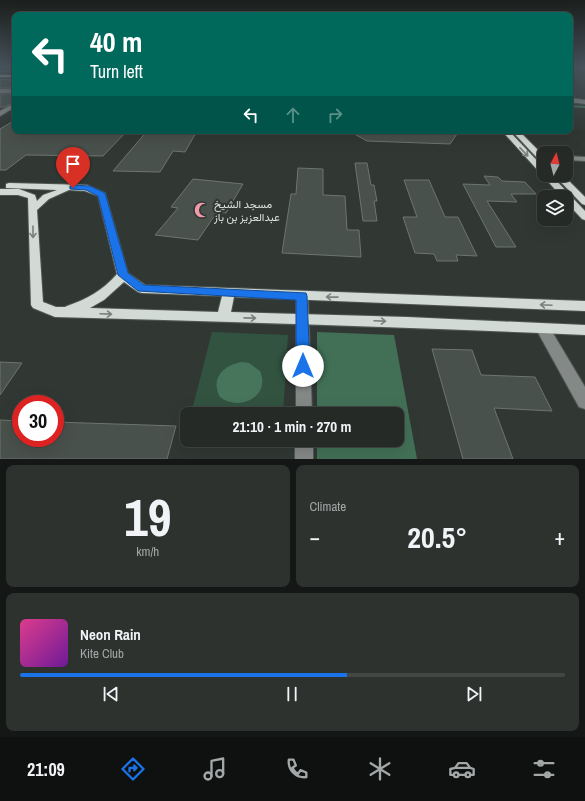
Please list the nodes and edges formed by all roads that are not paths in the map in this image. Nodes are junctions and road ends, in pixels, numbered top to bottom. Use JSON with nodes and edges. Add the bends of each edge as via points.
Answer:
{"nodes":[{"id":1,"x":0,"y":90,"type":"edge"},
{"id":2,"x":12,"y":91,"type":"edge"},
{"id":3,"x":573,"y":100,"type":"edge"},
{"id":4,"x":585,"y":102,"type":"edge"},
{"id":5,"x":12,"y":106,"type":"edge"},
{"id":6,"x":1,"y":112,"type":"edge"},
{"id":7,"x":508,"y":134,"type":"edge"},
{"id":8,"x":518,"y":134,"type":"edge"},
{"id":9,"x":537,"y":153,"type":"edge"},
{"id":10,"x":573,"y":158,"type":"edge"},
{"id":11,"x":585,"y":159,"type":"edge"},
{"id":12,"x":537,"y":165,"type":"edge"},
{"id":13,"x":552,"y":182,"type":"edge"},
{"id":14,"x":565,"y":182,"type":"edge"},
{"id":15,"x":0,"y":185,"type":"edge"},
{"id":16,"x":87,"y":188,"type":"junction"},
{"id":17,"x":0,"y":192,"type":"edge"},
{"id":18,"x":585,"y":202,"type":"edge"},
{"id":19,"x":33,"y":210,"type":"junction"},
{"id":20,"x":585,"y":217,"type":"edge"},
{"id":21,"x":123,"y":275,"type":"junction"},
{"id":22,"x":229,"y":293,"type":"junction"},
{"id":23,"x":302,"y":296,"type":"junction"},
{"id":24,"x":585,"y":306,"type":"edge"},
{"id":25,"x":55,"y":312,"type":"junction"},
{"id":26,"x":223,"y":318,"type":"junction"},
{"id":27,"x":303,"y":319,"type":"junction"},
{"id":28,"x":543,"y":329,"type":"junction"},
{"id":29,"x":585,"y":330,"type":"edge"},
{"id":30,"x":585,"y":402,"type":"edge"},
{"id":31,"x":304,"y":407,"type":"edge"},
{"id":32,"x":304,"y":447,"type":"edge"},
{"id":33,"x":304,"y":459,"type":"edge"}],
"edges":[{"from":1,"to":2,"type":"street"},
{"from":3,"to":4,"type":"street"},
{"from":5,"to":6,"type":"street"},
{"from":7,"to":12,"type":"main road","one_way":true},
{"from":8,"to":9,"type":"main road"},
{"from":10,"to":11,"type":"street"},
{"from":13,"to":20,"type":"main road"},
{"from":14,"to":18,"type":"main road"},
{"from":15,"to":16,"type":"main road"},
{"from":16,"to":19,"type":"main road","via":[[57,192],[46,197]]},
{"from":16,"to":21,"type":"main road","via":[[102,195]]},
{"from":17,"to":19,"type":"main road","via":[[19,192],[32,197]]},
{"from":19,"to":25,"type":"main road","one_way":true,"via":[[32,246],[37,305]]},
{"from":21,"to":22,"type":"main road","via":[[142,289]]},
{"from":21,"to":25,"type":"main road","via":[[100,298],[82,307]]},
{"from":22,"to":23,"type":"main road"},
{"from":22,"to":26,"type":"main road"},
{"from":24,"to":23,"type":"main road","one_way":true},
{"from":23,"to":27,"type":"street"},
{"from":25,"to":26,"type":"main road","one_way":true},
{"from":26,"to":27,"type":"main road","one_way":true},
{"from":27,"to":28,"type":"main road","one_way":true},
{"from":27,"to":31,"type":"street"},
{"from":28,"to":29,"type":"main road"},
{"from":28,"to":30,"type":"street"},
{"from":32,"to":33,"type":"street"}]}
